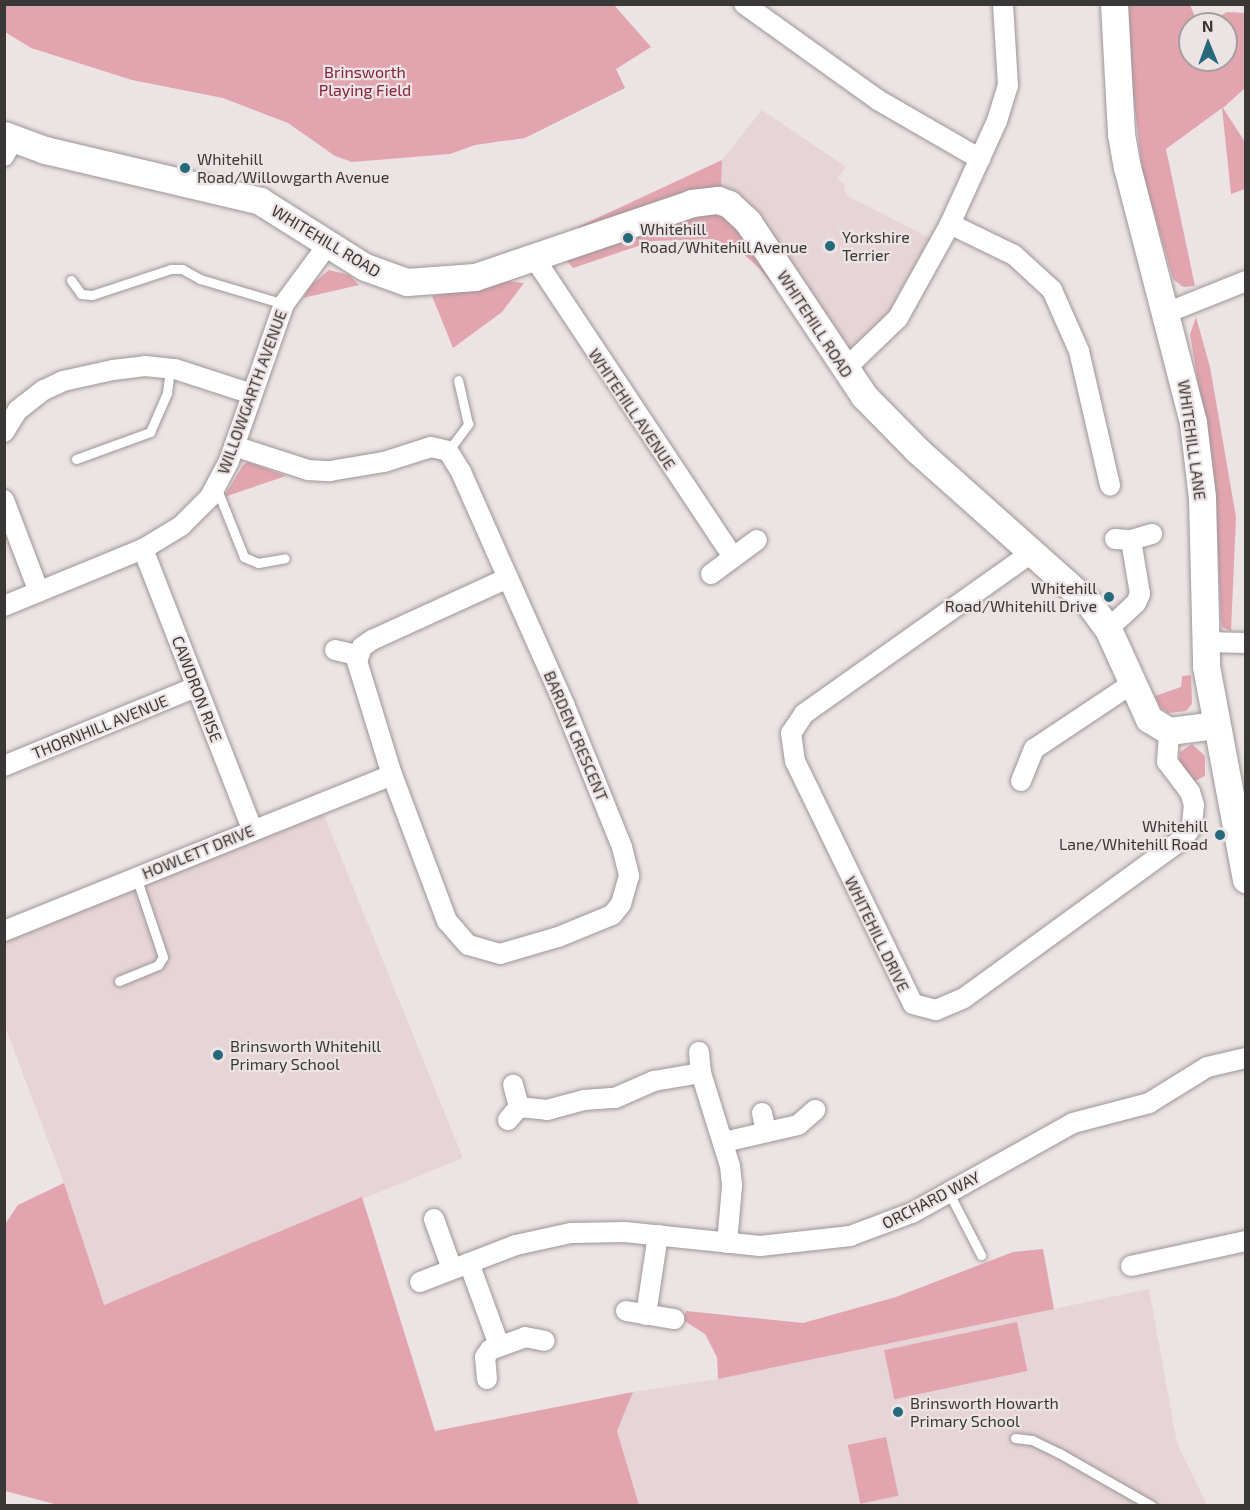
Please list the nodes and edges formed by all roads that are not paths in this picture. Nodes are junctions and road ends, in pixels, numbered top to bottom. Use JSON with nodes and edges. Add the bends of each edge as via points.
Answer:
{"nodes":[{"id":1,"x":744,"y":4,"type":"edge"},
{"id":2,"x":1003,"y":4,"type":"edge"},
{"id":3,"x":1114,"y":4,"type":"edge"},
{"id":4,"x":7,"y":144,"type":"edge"},
{"id":5,"x":980,"y":159,"type":"junction"},
{"id":6,"x":950,"y":224,"type":"junction"},
{"id":7,"x":328,"y":243,"type":"junction"},
{"id":8,"x":535,"y":259,"type":"junction"},
{"id":9,"x":71,"y":280,"type":"dead end"},
{"id":10,"x":1245,"y":281,"type":"edge"},
{"id":11,"x":284,"y":304,"type":"junction"},
{"id":12,"x":1166,"y":313,"type":"junction"},
{"id":13,"x":170,"y":368,"type":"junction"},
{"id":14,"x":844,"y":370,"type":"junction"},
{"id":15,"x":458,"y":380,"type":"dead end"},
{"id":16,"x":252,"y":394,"type":"junction"},
{"id":17,"x":4,"y":432,"type":"edge"},
{"id":18,"x":234,"y":446,"type":"junction"},
{"id":19,"x":448,"y":451,"type":"junction"},
{"id":20,"x":76,"y":459,"type":"dead end"},
{"id":21,"x":1110,"y":485,"type":"dead end"},
{"id":22,"x":216,"y":487,"type":"junction"},
{"id":23,"x":4,"y":500,"type":"edge"},
{"id":24,"x":1152,"y":534,"type":"dead end"},
{"id":25,"x":757,"y":540,"type":"dead end"},
{"id":26,"x":143,"y":549,"type":"junction"},
{"id":27,"x":1034,"y":551,"type":"junction"},
{"id":28,"x":733,"y":557,"type":"junction"},
{"id":29,"x":285,"y":558,"type":"dead end"},
{"id":30,"x":711,"y":574,"type":"dead end"},
{"id":31,"x":508,"y":578,"type":"junction"},
{"id":32,"x":39,"y":592,"type":"junction"},
{"id":33,"x":4,"y":606,"type":"edge"},
{"id":34,"x":1108,"y":629,"type":"junction"},
{"id":35,"x":1204,"y":642,"type":"junction"},
{"id":36,"x":1245,"y":643,"type":"edge"},
{"id":37,"x":335,"y":650,"type":"dead end"},
{"id":38,"x":357,"y":655,"type":"junction"},
{"id":39,"x":1133,"y":683,"type":"junction"},
{"id":40,"x":196,"y":687,"type":"junction"},
{"id":41,"x":1215,"y":725,"type":"junction"},
{"id":42,"x":1169,"y":731,"type":"junction"},
{"id":43,"x":4,"y":766,"type":"edge"},
{"id":44,"x":392,"y":775,"type":"junction"},
{"id":45,"x":1020,"y":781,"type":"dead end"},
{"id":46,"x":252,"y":829,"type":"junction"},
{"id":47,"x":136,"y":877,"type":"junction"},
{"id":48,"x":1245,"y":879,"type":"edge"},
{"id":49,"x":4,"y":931,"type":"edge"},
{"id":50,"x":119,"y":981,"type":"dead end"},
{"id":51,"x":699,"y":1052,"type":"dead end"},
{"id":52,"x":1245,"y":1058,"type":"edge"},
{"id":53,"x":701,"y":1073,"type":"junction"},
{"id":54,"x":513,"y":1085,"type":"dead end"},
{"id":55,"x":815,"y":1110,"type":"dead end"},
{"id":56,"x":762,"y":1113,"type":"dead end"},
{"id":57,"x":766,"y":1132,"type":"junction"},
{"id":58,"x":724,"y":1143,"type":"junction"},
{"id":59,"x":949,"y":1193,"type":"junction"},
{"id":60,"x":434,"y":1219,"type":"dead end"},
{"id":61,"x":658,"y":1235,"type":"junction"},
{"id":62,"x":1245,"y":1241,"type":"edge"},
{"id":63,"x":727,"y":1243,"type":"junction"},
{"id":64,"x":981,"y":1255,"type":"dead end"},
{"id":65,"x":461,"y":1266,"type":"junction"},
{"id":66,"x":1131,"y":1266,"type":"dead end"},
{"id":67,"x":420,"y":1281,"type":"dead end"},
{"id":68,"x":626,"y":1311,"type":"dead end"},
{"id":69,"x":646,"y":1315,"type":"junction"},
{"id":70,"x":674,"y":1320,"type":"dead end"},
{"id":71,"x":544,"y":1341,"type":"dead end"},
{"id":72,"x":499,"y":1345,"type":"junction"},
{"id":73,"x":487,"y":1379,"type":"dead end"},
{"id":74,"x":1014,"y":1438,"type":"dead end"},
{"id":75,"x":1152,"y":1506,"type":"edge"}],
"edges":[{"from":1,"to":5,"type":"street","via":[[878,100]]},
{"from":2,"to":5,"type":"street","via":[[1008,86]]},
{"from":3,"to":12,"type":"street","name":"WHITEHILL LANE","via":[[1123,143]]},
{"from":4,"to":7,"type":"street","name":"WHITEHILL ROAD","via":[[260,201]]},
{"from":5,"to":6,"type":"street"},
{"from":6,"to":14,"type":"street","via":[[884,335]]},
{"from":6,"to":21,"type":"street","via":[[1014,255],[1052,290],[1079,351]]},
{"from":7,"to":8,"type":"street","name":"WHITEHILL ROAD","via":[[365,267],[407,282],[475,277]]},
{"from":7,"to":11,"type":"street","name":"WILLOWGARTH AVENUE"},
{"from":8,"to":14,"type":"street","name":"WHITEHILL ROAD","via":[[692,203],[730,200],[768,240],[817,314]]},
{"from":8,"to":28,"type":"street","name":"WHITEHILL AVENUE"},
{"from":9,"to":11,"type":"lane","via":[[81,294],[92,295],[182,269],[200,279]]},
{"from":10,"to":12,"type":"street"},
{"from":11,"to":16,"type":"street","name":"WILLOWGARTH AVENUE"},
{"from":12,"to":35,"type":"street","name":"WHITEHILL LANE","via":[[1197,452]]},
{"from":13,"to":16,"type":"street"},
{"from":13,"to":17,"type":"street","via":[[113,370],[63,381],[23,405]]},
{"from":13,"to":20,"type":"lane","via":[[167,393],[150,432]]},
{"from":14,"to":27,"type":"street","name":"WHITEHILL ROAD","via":[[908,442]]},
{"from":15,"to":19,"type":"lane","via":[[468,424]]},
{"from":16,"to":18,"type":"street","name":"WILLOWGARTH AVENUE"},
{"from":18,"to":19,"type":"street","via":[[308,470],[330,471],[384,462],[431,447]]},
{"from":18,"to":22,"type":"street","name":"WILLOWGARTH AVENUE"},
{"from":19,"to":31,"type":"street","name":"BARDEN CRESCENT"},
{"from":22,"to":26,"type":"street","name":"WILLOWGARTH AVENUE","via":[[181,526]]},
{"from":22,"to":29,"type":"lane","via":[[244,558],[258,563]]},
{"from":23,"to":32,"type":"street"},
{"from":24,"to":34,"type":"street","via":[[1123,539],[1140,594],[1137,603]]},
{"from":25,"to":28,"type":"street"},
{"from":26,"to":32,"type":"street","name":"WILLOWGARTH AVENUE"},
{"from":26,"to":40,"type":"street","name":"CAWDRON RISE"},
{"from":27,"to":34,"type":"street","name":"WHITEHILL ROAD","via":[[1074,587]]},
{"from":27,"to":42,"type":"street","name":"WHITEHILL DRIVE","via":[[804,714],[791,733],[795,761],[913,1004],[936,1010],[956,1003],[1183,839],[1192,826],[1194,805],[1190,792],[1167,762]]},
{"from":28,"to":30,"type":"street"},
{"from":31,"to":38,"type":"street","via":[[372,640]]},
{"from":31,"to":44,"type":"street","name":"BARDEN CRESCENT","via":[[622,847],[629,876],[621,904],[600,921],[516,951],[483,952],[468,945],[447,921]]},
{"from":32,"to":33,"type":"street","name":"WILLOWGARTH AVENUE"},
{"from":34,"to":39,"type":"street","name":"WHITEHILL ROAD"},
{"from":35,"to":36,"type":"street"},
{"from":35,"to":41,"type":"street","name":"WHITEHILL LANE"},
{"from":37,"to":38,"type":"street"},
{"from":38,"to":44,"type":"street","name":"BARDEN CRESCENT","via":[[359,674]]},
{"from":39,"to":42,"type":"street","name":"WHITEHILL ROAD","via":[[1149,719]]},
{"from":39,"to":45,"type":"street","via":[[1034,749]]},
{"from":40,"to":43,"type":"street","name":"THORNHILL AVENUE"},
{"from":40,"to":46,"type":"street","name":"CAWDRON RISE"},
{"from":41,"to":42,"type":"street"},
{"from":41,"to":48,"type":"street","name":"WHITEHILL LANE"},
{"from":44,"to":46,"type":"street","name":"HOWLETT DRIVE"},
{"from":46,"to":47,"type":"street","name":"HOWLETT DRIVE"},
{"from":47,"to":49,"type":"street","name":"HOWLETT DRIVE"},
{"from":47,"to":50,"type":"lane","via":[[163,957],[158,965]]},
{"from":51,"to":53,"type":"street"},
{"from":52,"to":59,"type":"street","name":"ORCHARD WAY","via":[[1207,1067],[1149,1103],[1072,1123]]},
{"from":53,"to":54,"type":"street","via":[[654,1081],[615,1098],[514,1114]]},
{"from":53,"to":58,"type":"street"},
{"from":55,"to":57,"type":"street","via":[[798,1125]]},
{"from":56,"to":57,"type":"street"},
{"from":57,"to":58,"type":"street"},
{"from":58,"to":63,"type":"street","via":[[732,1186]]},
{"from":59,"to":63,"type":"street","name":"ORCHARD WAY","via":[[882,1226],[850,1236],[786,1246]]},
{"from":59,"to":64,"type":"lane"},
{"from":60,"to":65,"type":"street"},
{"from":61,"to":63,"type":"street","name":"ORCHARD WAY"},
{"from":61,"to":65,"type":"street","name":"ORCHARD WAY","via":[[571,1233],[516,1245]]},
{"from":61,"to":69,"type":"street"},
{"from":62,"to":66,"type":"street"},
{"from":65,"to":67,"type":"street","name":"ORCHARD WAY"},
{"from":65,"to":72,"type":"street"},
{"from":68,"to":69,"type":"street"},
{"from":69,"to":70,"type":"street"},
{"from":71,"to":72,"type":"street","via":[[525,1337]]},
{"from":72,"to":73,"type":"street","via":[[485,1357]]},
{"from":74,"to":75,"type":"lane","via":[[1032,1440],[1059,1453]]}]}
